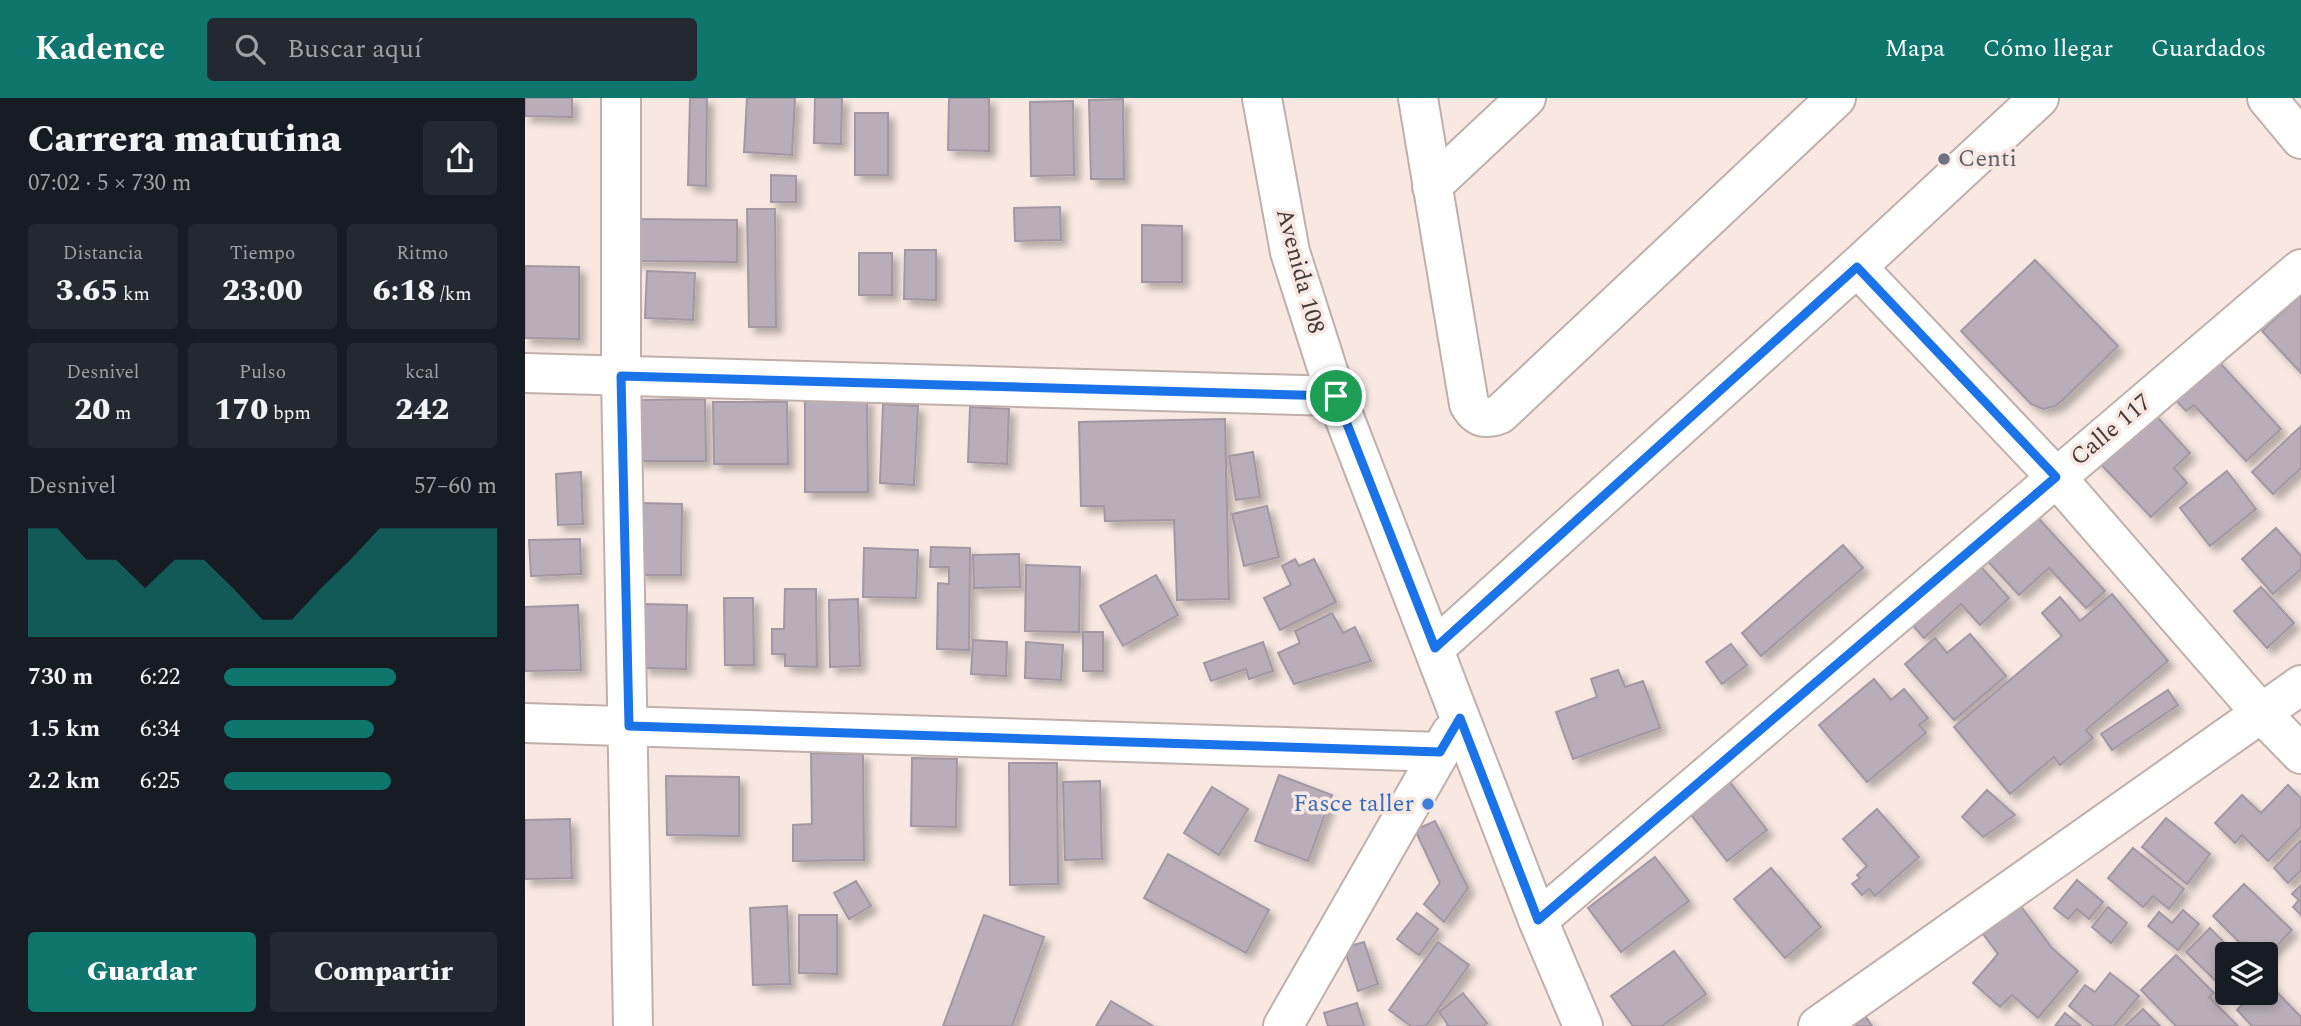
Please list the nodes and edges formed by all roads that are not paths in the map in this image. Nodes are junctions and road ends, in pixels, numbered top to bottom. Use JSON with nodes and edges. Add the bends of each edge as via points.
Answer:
{"nodes":[{"id":1,"x":621,"y":98,"type":"edge"},
{"id":2,"x":1262,"y":98,"type":"edge"},
{"id":3,"x":1418,"y":98,"type":"edge"},
{"id":4,"x":1526,"y":98,"type":"edge"},
{"id":5,"x":1836,"y":98,"type":"edge"},
{"id":6,"x":2039,"y":98,"type":"edge"},
{"id":7,"x":2267,"y":98,"type":"edge"},
{"id":8,"x":2301,"y":139,"type":"edge"},
{"id":9,"x":1432,"y":186,"type":"junction"},
{"id":10,"x":1857,"y":267,"type":"junction"},
{"id":11,"x":2301,"y":269,"type":"edge"},
{"id":12,"x":525,"y":373,"type":"edge"},
{"id":13,"x":621,"y":376,"type":"junction"},
{"id":14,"x":1336,"y":396,"type":"junction"},
{"id":15,"x":2056,"y":477,"type":"junction"},
{"id":16,"x":1435,"y":648,"type":"junction"},
{"id":17,"x":2301,"y":685,"type":"edge"},
{"id":18,"x":2262,"y":714,"type":"junction"},
{"id":19,"x":1460,"y":718,"type":"junction"},
{"id":20,"x":525,"y":723,"type":"edge"},
{"id":21,"x":629,"y":726,"type":"junction"},
{"id":22,"x":1440,"y":752,"type":"junction"},
{"id":23,"x":2301,"y":754,"type":"edge"},
{"id":24,"x":1538,"y":920,"type":"junction"},
{"id":25,"x":633,"y":1026,"type":"edge"},
{"id":26,"x":1283,"y":1026,"type":"edge"},
{"id":27,"x":1583,"y":1026,"type":"edge"},
{"id":28,"x":1818,"y":1026,"type":"edge"}],
"edges":[{"from":1,"to":13,"type":"street"},
{"from":2,"to":14,"type":"street","name":"Avenida 108","via":[[1290,251]]},
{"from":3,"to":9,"type":"street"},
{"from":4,"to":9,"type":"street"},
{"from":5,"to":9,"type":"street","via":[[1491,418],[1474,413],[1469,404]]},
{"from":6,"to":10,"type":"street"},
{"from":7,"to":8,"type":"street"},
{"from":10,"to":15,"type":"street"},
{"from":10,"to":16,"type":"street"},
{"from":11,"to":15,"type":"street","name":"Calle 117"},
{"from":12,"to":13,"type":"street"},
{"from":13,"to":14,"type":"street"},
{"from":13,"to":21,"type":"street"},
{"from":14,"to":16,"type":"street","name":"Avenida 108"},
{"from":15,"to":18,"type":"street"},
{"from":15,"to":24,"type":"street","name":"Calle 117"},
{"from":16,"to":19,"type":"street","name":"Avenida 108"},
{"from":17,"to":18,"type":"street"},
{"from":18,"to":23,"type":"street"},
{"from":18,"to":28,"type":"street"},
{"from":19,"to":22,"type":"street"},
{"from":19,"to":24,"type":"street","name":"Avenida 108"},
{"from":20,"to":21,"type":"street"},
{"from":21,"to":22,"type":"street"},
{"from":21,"to":25,"type":"street"},
{"from":22,"to":26,"type":"street"},
{"from":24,"to":27,"type":"street","name":"Avenida 108"}]}
